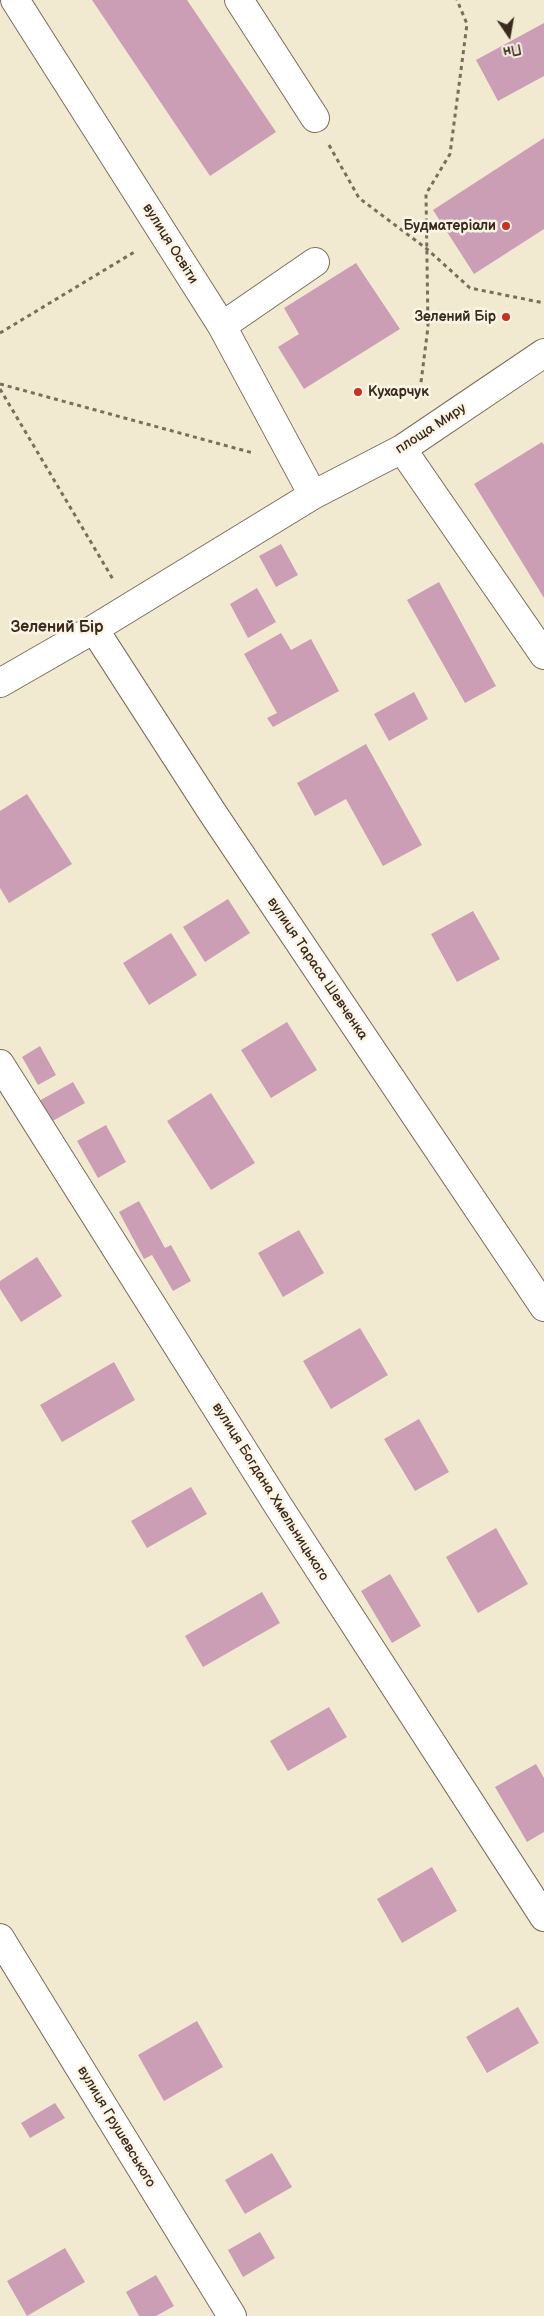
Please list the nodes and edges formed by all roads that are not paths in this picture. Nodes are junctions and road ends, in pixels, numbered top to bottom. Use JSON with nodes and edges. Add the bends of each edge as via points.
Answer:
{"nodes":[{"id":1,"x":15,"y":0,"type":"edge"},
{"id":2,"x":239,"y":0,"type":"edge"},
{"id":3,"x":315,"y":118,"type":"road end"},
{"id":4,"x":315,"y":262,"type":"dead end"},
{"id":5,"x":222,"y":326,"type":"junction"},
{"id":6,"x":543,"y":355,"type":"edge"},
{"id":7,"x":408,"y":445,"type":"junction"},
{"id":8,"x":313,"y":495,"type":"junction"},
{"id":9,"x":94,"y":629,"type":"junction"},
{"id":10,"x":544,"y":655,"type":"edge"},
{"id":11,"x":0,"y":683,"type":"edge"},
{"id":12,"x":0,"y":1064,"type":"edge"},
{"id":13,"x":544,"y":1307,"type":"edge"},
{"id":14,"x":544,"y":1917,"type":"edge"},
{"id":15,"x":0,"y":1938,"type":"edge"},
{"id":16,"x":232,"y":2316,"type":"edge"}],
"edges":[{"from":1,"to":5,"type":"street","name":"вулиця Освіти"},
{"from":2,"to":3,"type":"street"},
{"from":4,"to":5,"type":"street"},
{"from":5,"to":8,"type":"street","name":"вулиця Освіти"},
{"from":6,"to":7,"type":"street","name":"площа Миру"},
{"from":7,"to":8,"type":"street","name":"площа Миру"},
{"from":7,"to":10,"type":"street"},
{"from":8,"to":9,"type":"street","name":"площа Миру"},
{"from":9,"to":11,"type":"street","name":"площа Миру"},
{"from":9,"to":13,"type":"street","name":"вулиця Тараса Шевченка","via":[[212,812]]},
{"from":12,"to":14,"type":"street","name":"вулиця Богдана Хмельницького","via":[[279,1507]]},
{"from":15,"to":16,"type":"street","name":"вулиця Грушевського"}]}
